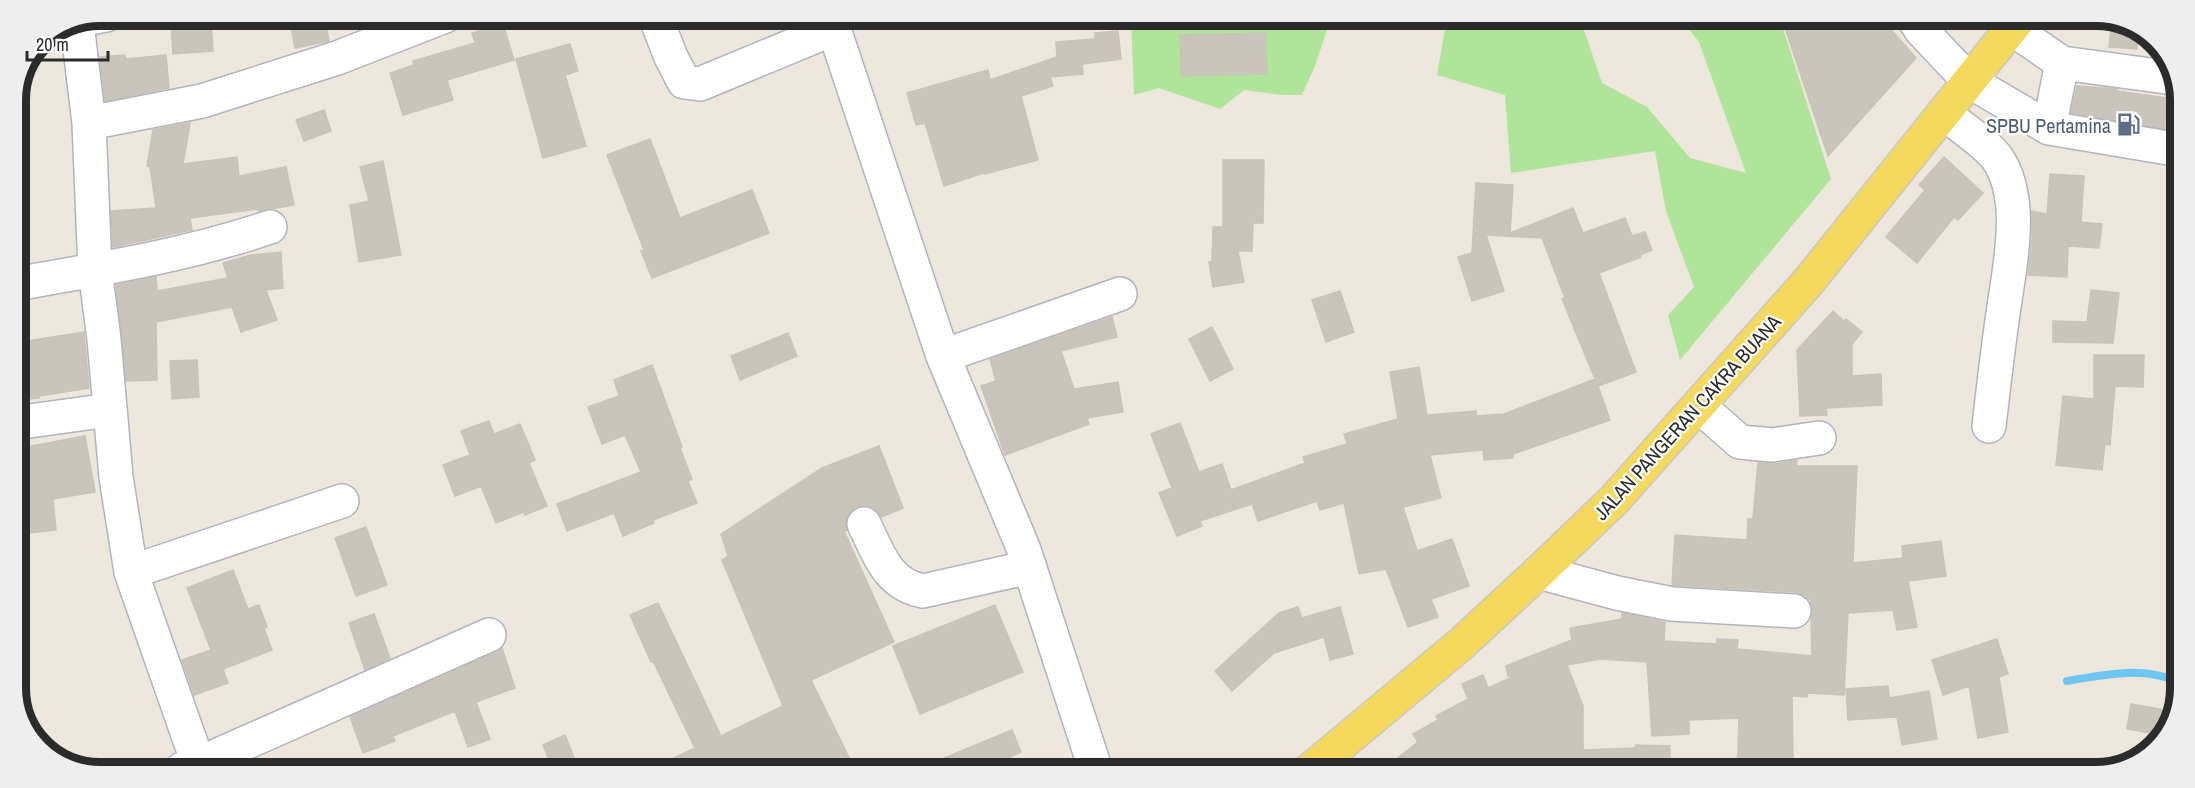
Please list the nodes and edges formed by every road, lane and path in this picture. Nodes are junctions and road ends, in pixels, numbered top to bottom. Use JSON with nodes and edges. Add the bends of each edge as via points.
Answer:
{"nodes":[{"id":1,"x":419,"y":26,"type":"edge"},
{"id":2,"x":659,"y":26,"type":"edge"},
{"id":3,"x":823,"y":26,"type":"edge"},
{"id":4,"x":833,"y":26,"type":"edge"},
{"id":5,"x":1918,"y":26,"type":"edge"},
{"id":6,"x":2013,"y":26,"type":"edge"},
{"id":7,"x":2017,"y":26,"type":"edge"},
{"id":8,"x":78,"y":29,"type":"edge"},
{"id":9,"x":2062,"y":63,"type":"junction"},
{"id":10,"x":2166,"y":77,"type":"dead end"},
{"id":11,"x":1968,"y":81,"type":"junction"},
{"id":12,"x":1944,"y":113,"type":"junction"},
{"id":13,"x":89,"y":123,"type":"junction"},
{"id":14,"x":2049,"y":128,"type":"junction"},
{"id":15,"x":2169,"y":148,"type":"edge"},
{"id":16,"x":270,"y":227,"type":"dead end"},
{"id":17,"x":95,"y":270,"type":"junction"},
{"id":18,"x":26,"y":282,"type":"edge"},
{"id":19,"x":1120,"y":294,"type":"dead end"},
{"id":20,"x":943,"y":356,"type":"junction"},
{"id":21,"x":1699,"y":406,"type":"junction"},
{"id":22,"x":110,"y":410,"type":"junction"},
{"id":23,"x":26,"y":421,"type":"edge"},
{"id":24,"x":1989,"y":426,"type":"dead end"},
{"id":25,"x":1820,"y":438,"type":"dead end"},
{"id":26,"x":342,"y":501,"type":"dead end"},
{"id":27,"x":864,"y":524,"type":"dead end"},
{"id":28,"x":1030,"y":567,"type":"junction"},
{"id":29,"x":1539,"y":572,"type":"junction"},
{"id":30,"x":131,"y":573,"type":"junction"},
{"id":31,"x":1794,"y":611,"type":"dead end"},
{"id":32,"x":489,"y":635,"type":"dead end"},
{"id":33,"x":191,"y":762,"type":"edge"},
{"id":34,"x":204,"y":762,"type":"edge"},
{"id":35,"x":1093,"y":762,"type":"edge"},
{"id":36,"x":1320,"y":762,"type":"edge"}],
"edges":[{"from":1,"to":13,"type":"street","via":[[337,58],[202,102]]},
{"from":2,"to":3,"type":"street","via":[[684,82],[700,84]]},
{"from":4,"to":20,"type":"street"},
{"from":5,"to":11,"type":"street"},
{"from":6,"to":11,"type":"main road","name":"JALAN PANGERAN CAKRA BUANA"},
{"from":7,"to":9,"type":"street"},
{"from":8,"to":13,"type":"street"},
{"from":9,"to":10,"type":"street"},
{"from":9,"to":14,"type":"street"},
{"from":11,"to":12,"type":"main road","name":"JALAN PANGERAN CAKRA BUANA"},
{"from":11,"to":14,"type":"street"},
{"from":12,"to":21,"type":"main road","name":"JALAN PANGERAN CAKRA BUANA","via":[[1809,281]]},
{"from":12,"to":24,"type":"street","via":[[1996,156],[2011,191],[2010,272]]},
{"from":13,"to":17,"type":"street"},
{"from":14,"to":15,"type":"street"},
{"from":16,"to":17,"type":"street","via":[[225,243]]},
{"from":17,"to":18,"type":"street"},
{"from":17,"to":22,"type":"street"},
{"from":19,"to":20,"type":"street"},
{"from":20,"to":28,"type":"street"},
{"from":21,"to":25,"type":"street","via":[[1740,442],[1772,445]]},
{"from":21,"to":29,"type":"main road","name":"JALAN PANGERAN CAKRA BUANA","via":[[1614,500]]},
{"from":22,"to":23,"type":"street"},
{"from":22,"to":30,"type":"street"},
{"from":26,"to":30,"type":"street"},
{"from":27,"to":28,"type":"street","via":[[887,570],[908,588],[923,591]]},
{"from":28,"to":35,"type":"street"},
{"from":29,"to":31,"type":"street","via":[[1672,604]]},
{"from":29,"to":36,"type":"main road","name":"JALAN PANGERAN CAKRA BUANA","via":[[1461,644]]},
{"from":30,"to":33,"type":"street"},
{"from":32,"to":34,"type":"street"}]}
